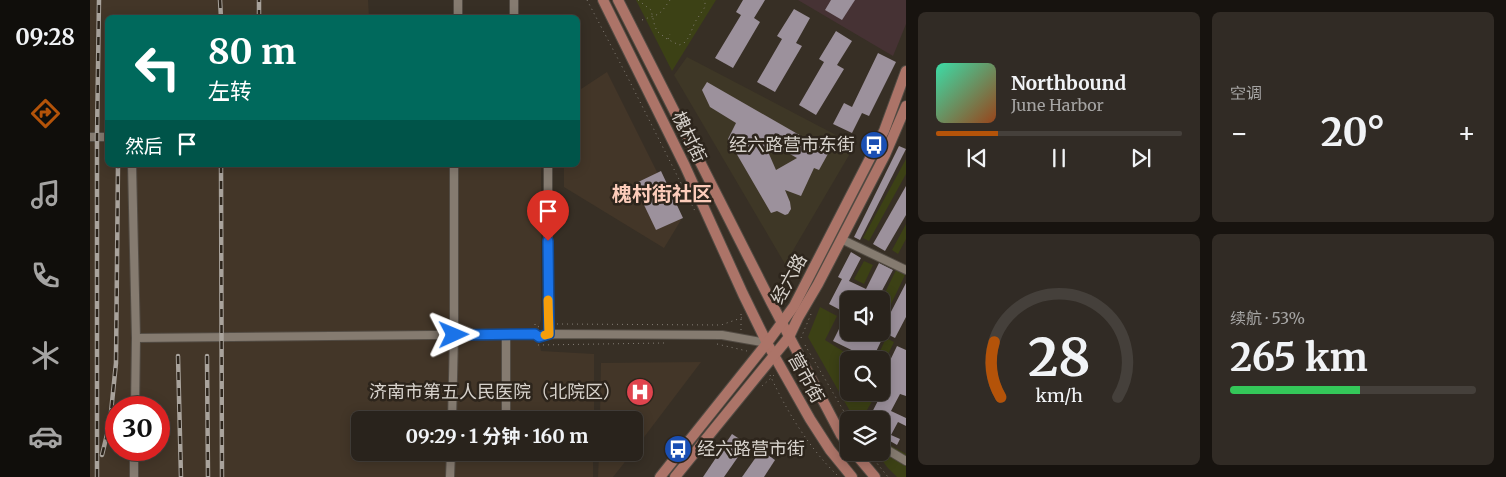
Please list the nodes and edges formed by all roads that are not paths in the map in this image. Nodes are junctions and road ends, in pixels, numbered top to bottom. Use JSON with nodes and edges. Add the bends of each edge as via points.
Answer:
{"nodes":[{"id":1,"x":458,"y":0,"type":"edge"},
{"id":2,"x":514,"y":0,"type":"edge"},
{"id":3,"x":603,"y":0,"type":"edge"},
{"id":4,"x":618,"y":0,"type":"edge"},
{"id":5,"x":458,"y":15,"type":"edge"},
{"id":6,"x":514,"y":15,"type":"edge"},
{"id":7,"x":906,"y":71,"type":"edge"},
{"id":8,"x":906,"y":106,"type":"edge"},
{"id":9,"x":90,"y":137,"type":"edge"},
{"id":10,"x":105,"y":137,"type":"edge"},
{"id":11,"x":132,"y":167,"type":"edge"},
{"id":12,"x":454,"y":167,"type":"edge"},
{"id":13,"x":548,"y":167,"type":"edge"},
{"id":14,"x":841,"y":239,"type":"junction"},
{"id":15,"x":906,"y":270,"type":"edge"},
{"id":16,"x":782,"y":324,"type":"junction"},
{"id":17,"x":506,"y":334,"type":"junction"},
{"id":18,"x":549,"y":334,"type":"junction"},
{"id":19,"x":454,"y":335,"type":"junction"},
{"id":20,"x":789,"y":337,"type":"junction"},
{"id":21,"x":136,"y":338,"type":"junction"},
{"id":22,"x":767,"y":343,"type":"junction"},
{"id":23,"x":774,"y":355,"type":"junction"},
{"id":24,"x":135,"y":396,"type":"edge"},
{"id":25,"x":452,"y":411,"type":"edge"},
{"id":26,"x":506,"y":411,"type":"edge"},
{"id":27,"x":840,"y":431,"type":"edge"},
{"id":28,"x":890,"y":451,"type":"edge"},
{"id":29,"x":134,"y":461,"type":"edge"},
{"id":30,"x":451,"y":461,"type":"edge"},
{"id":31,"x":860,"y":461,"type":"edge"},
{"id":32,"x":906,"y":461,"type":"edge"},
{"id":33,"x":134,"y":477,"type":"edge"},
{"id":34,"x":450,"y":477,"type":"edge"},
{"id":35,"x":660,"y":477,"type":"edge"},
{"id":36,"x":675,"y":477,"type":"edge"},
{"id":37,"x":852,"y":477,"type":"edge"},
{"id":38,"x":875,"y":477,"type":"edge"}],
"edges":[{"from":1,"to":5,"type":"street"},
{"from":2,"to":6,"type":"street"},
{"from":3,"to":22,"type":"main road","name":"槐村街"},
{"from":4,"to":16,"type":"main road","name":"槐村街"},
{"from":7,"to":16,"type":"main road","name":"经六路","via":[[884,131]]},
{"from":8,"to":14,"type":"main road","name":"经六路","via":[[885,155]]},
{"from":9,"to":10,"type":"street"},
{"from":11,"to":21,"type":"street"},
{"from":12,"to":19,"type":"street"},
{"from":13,"to":18,"type":"street"},
{"from":14,"to":15,"type":"street"},
{"from":14,"to":20,"type":"main road","name":"经六路"},
{"from":16,"to":20,"type":"main road","name":"营市街"},
{"from":16,"to":22,"type":"main road","name":"经六路"},
{"from":17,"to":18,"type":"street","via":[[535,334],[539,337]]},
{"from":17,"to":19,"type":"street"},
{"from":17,"to":26,"type":"street"},
{"from":18,"to":22,"type":"street","via":[[722,335]]},
{"from":19,"to":21,"type":"street"},
{"from":19,"to":25,"type":"street"},
{"from":20,"to":23,"type":"main road","name":"经六路"},
{"from":20,"to":27,"type":"main road","name":"营市街"},
{"from":21,"to":24,"type":"street"},
{"from":22,"to":23,"type":"main road","name":"营市街"},
{"from":22,"to":35,"type":"main road","name":"经六路"},
{"from":23,"to":36,"type":"main road","name":"经六路"},
{"from":23,"to":37,"type":"main road","name":"营市街","via":[[810,419]]},
{"from":28,"to":32,"type":"street"},
{"from":29,"to":33,"type":"street"},
{"from":30,"to":34,"type":"street"},
{"from":31,"to":38,"type":"main road"}]}
